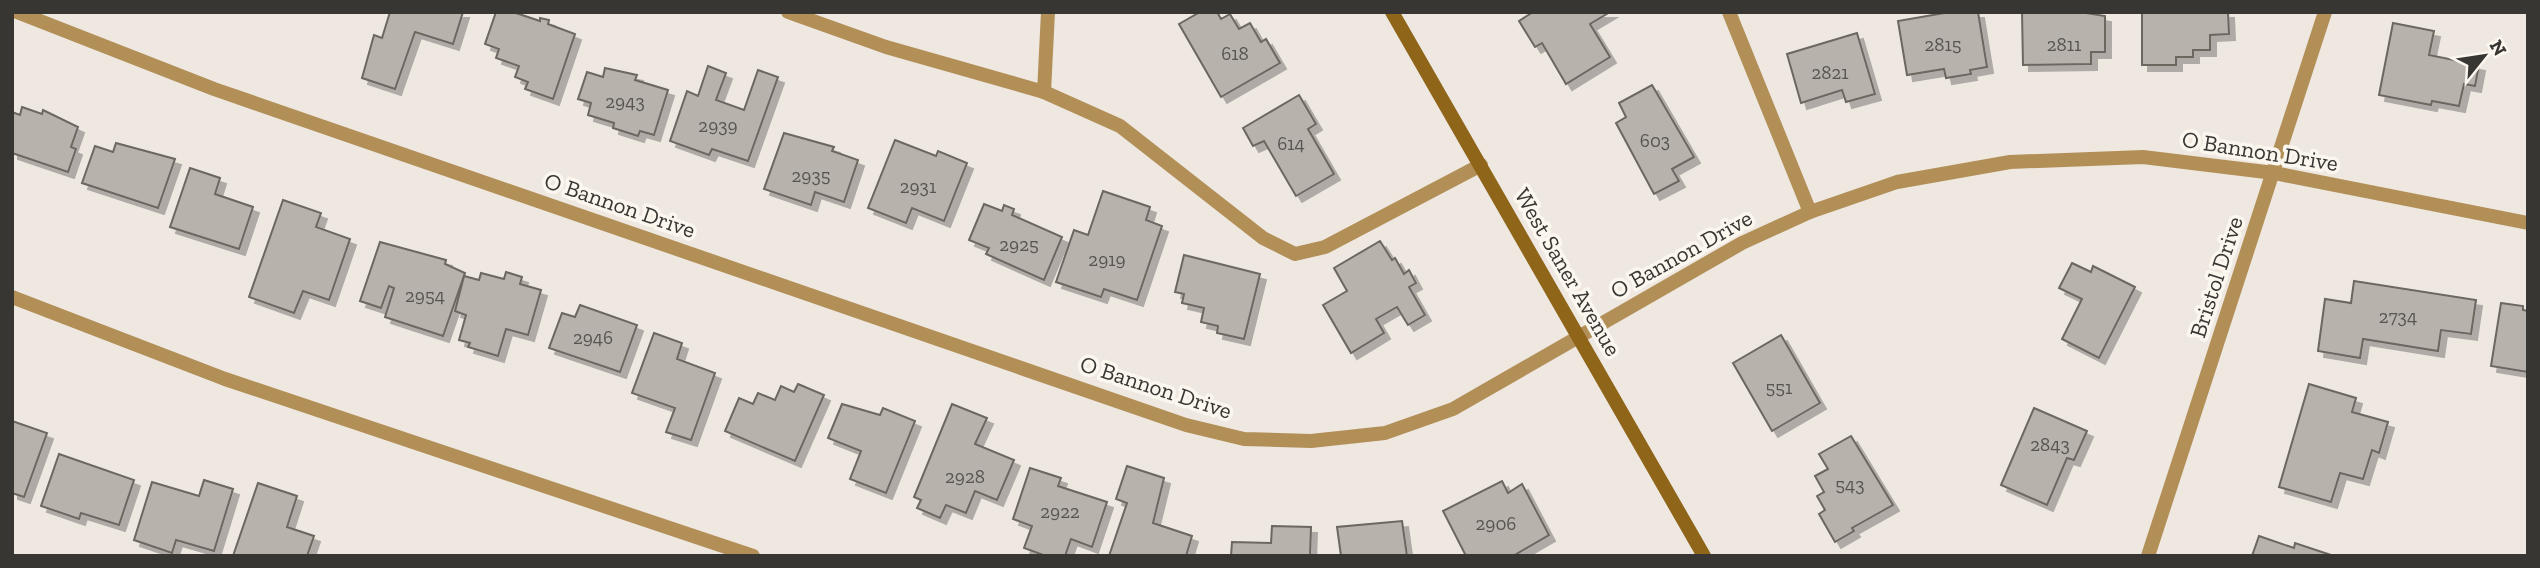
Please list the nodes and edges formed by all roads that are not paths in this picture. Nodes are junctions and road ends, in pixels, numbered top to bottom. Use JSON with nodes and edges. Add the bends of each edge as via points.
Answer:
{"nodes":[{"id":1,"x":17,"y":12,"type":"edge"},
{"id":2,"x":788,"y":12,"type":"edge"},
{"id":3,"x":1048,"y":12,"type":"edge"},
{"id":4,"x":1392,"y":12,"type":"edge"},
{"id":5,"x":1729,"y":12,"type":"edge"},
{"id":6,"x":2325,"y":12,"type":"edge"},
{"id":7,"x":1044,"y":92,"type":"junction"},
{"id":8,"x":1481,"y":165,"type":"junction"},
{"id":9,"x":2274,"y":173,"type":"junction"},
{"id":10,"x":1810,"y":212,"type":"junction"},
{"id":11,"x":2528,"y":223,"type":"edge"},
{"id":12,"x":12,"y":298,"type":"edge"},
{"id":13,"x":1580,"y":338,"type":"junction"},
{"id":14,"x":753,"y":556,"type":"edge"},
{"id":15,"x":1704,"y":556,"type":"edge"},
{"id":16,"x":2148,"y":556,"type":"edge"}],
"edges":[{"from":1,"to":13,"type":"street","name":"O Bannon Drive","via":[[214,89],[1186,425],[1244,439],[1311,440],[1385,433],[1453,409]]},
{"from":2,"to":7,"type":"street","via":[[886,47]]},
{"from":3,"to":7,"type":"street"},
{"from":4,"to":8,"type":"street","name":"West Saner Avenue"},
{"from":5,"to":10,"type":"street"},
{"from":6,"to":9,"type":"street","name":"Bristol Drive"},
{"from":7,"to":8,"type":"street","via":[[1120,126],[1263,238],[1295,254],[1325,247]]},
{"from":8,"to":13,"type":"street","name":"West Saner Avenue"},
{"from":9,"to":10,"type":"street","name":"O Bannon Drive","via":[[2143,157],[2010,162],[1897,183]]},
{"from":9,"to":11,"type":"street","name":"O Bannon Drive"},
{"from":9,"to":16,"type":"street","name":"Bristol Drive"},
{"from":10,"to":13,"type":"street","name":"O Bannon Drive","via":[[1742,243]]},
{"from":12,"to":14,"type":"street","via":[[225,379]]},
{"from":13,"to":15,"type":"street","name":"West Saner Avenue"}]}
